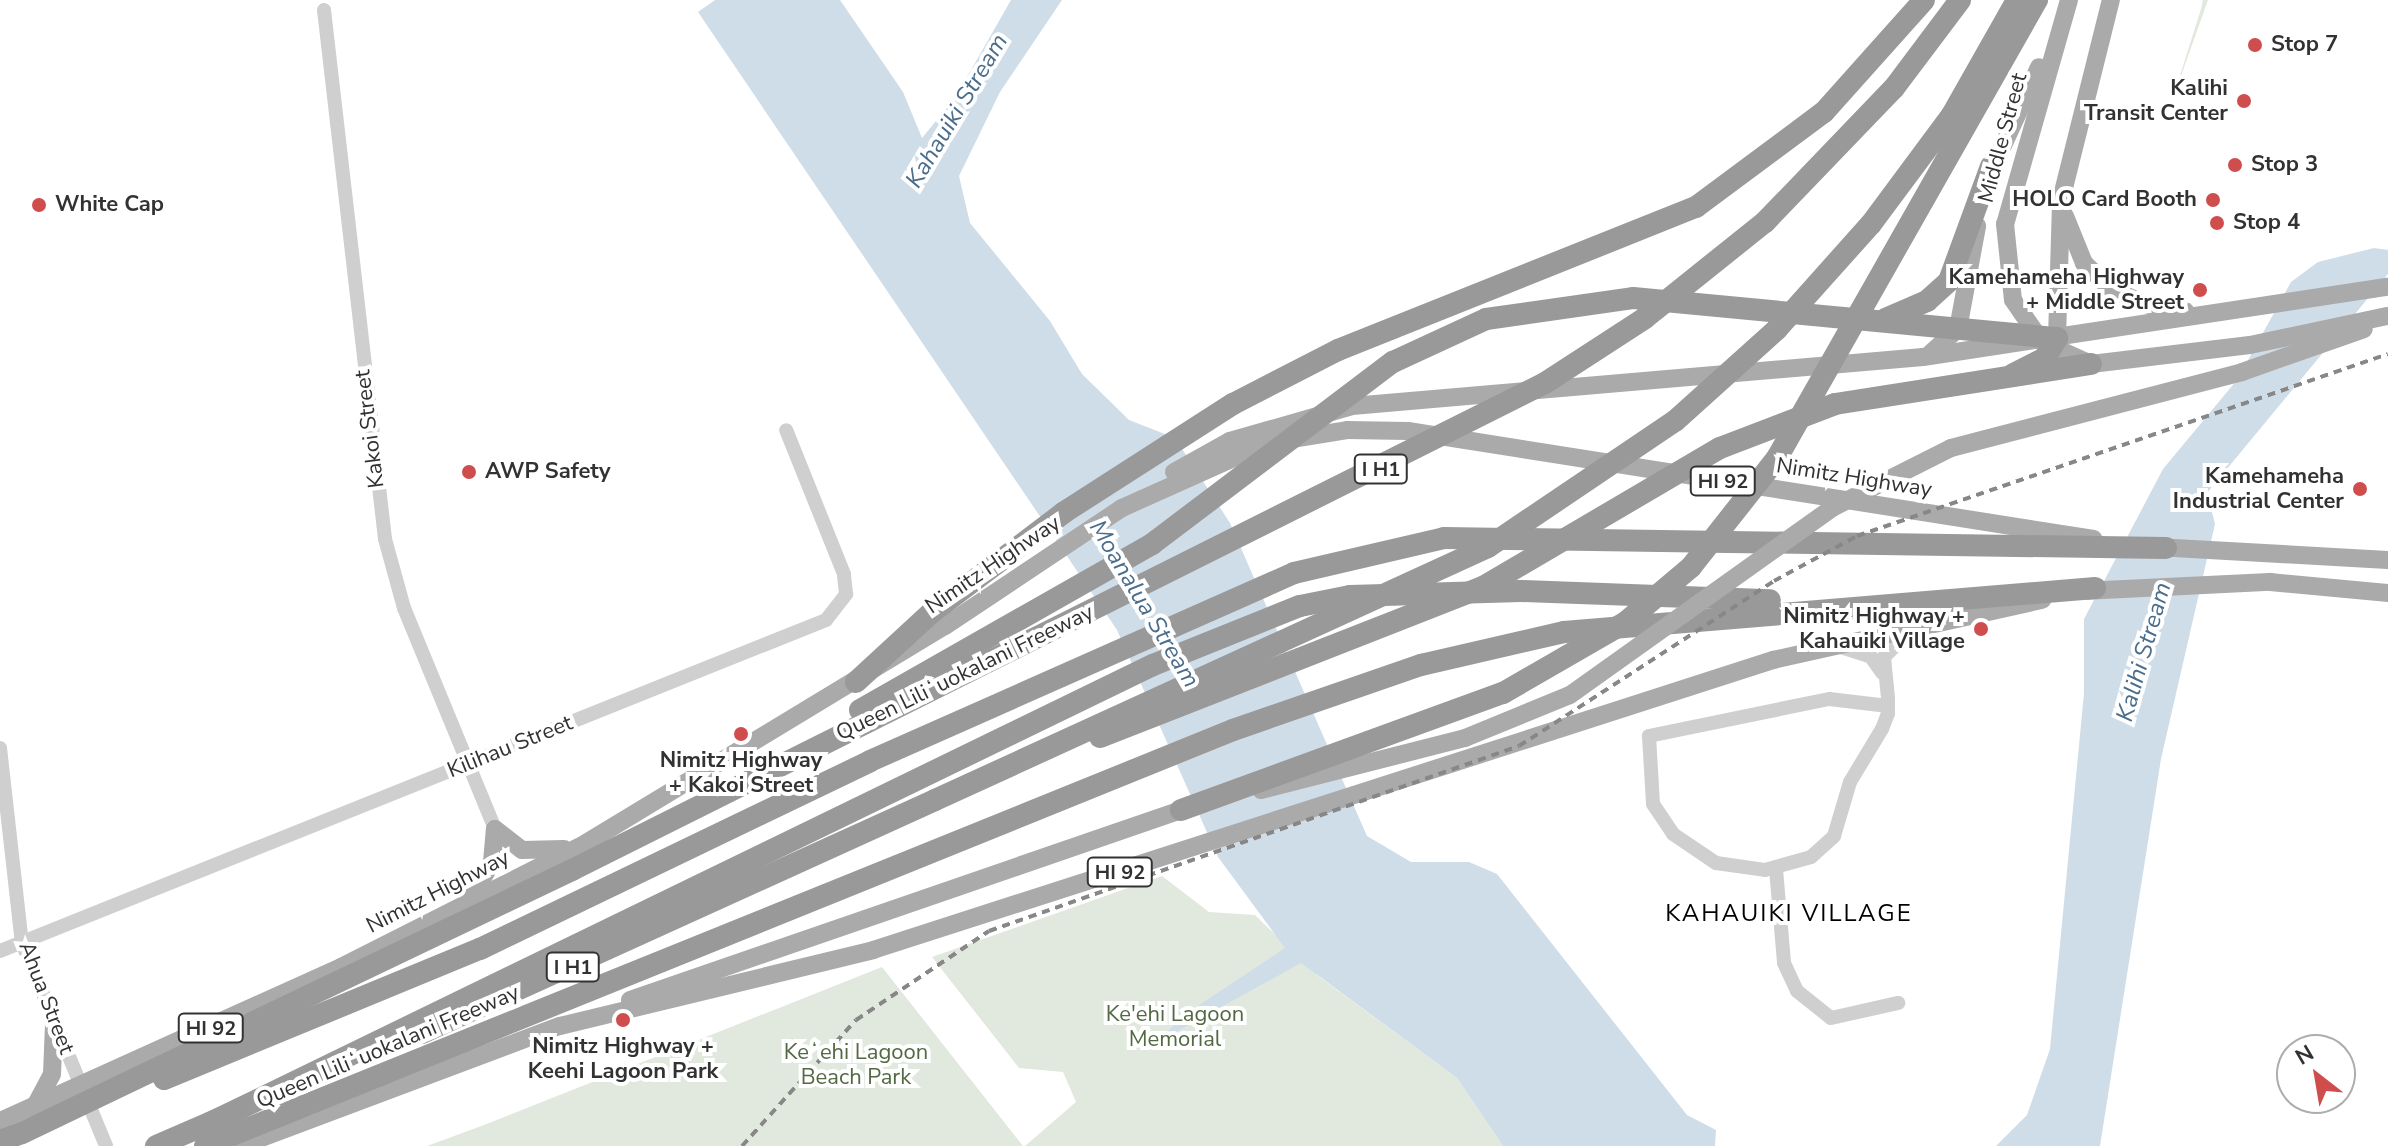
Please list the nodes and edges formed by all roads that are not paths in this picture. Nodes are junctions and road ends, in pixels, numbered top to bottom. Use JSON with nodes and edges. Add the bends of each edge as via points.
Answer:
{"nodes":[{"id":1,"x":1924,"y":0,"type":"edge"},
{"id":2,"x":1960,"y":0,"type":"edge"},
{"id":3,"x":2017,"y":0,"type":"edge"},
{"id":4,"x":2037,"y":0,"type":"edge"},
{"id":5,"x":2069,"y":0,"type":"edge"},
{"id":6,"x":2111,"y":0,"type":"edge"},
{"id":7,"x":324,"y":10,"type":"dead end"},
{"id":8,"x":2057,"y":32,"type":"junction"},
{"id":9,"x":1991,"y":166,"type":"junction"},
{"id":10,"x":2061,"y":200,"type":"junction"},
{"id":11,"x":2384,"y":288,"type":"edge"},
{"id":12,"x":2216,"y":312,"type":"junction"},
{"id":13,"x":2388,"y":316,"type":"edge"},
{"id":14,"x":1882,"y":320,"type":"junction"},
{"id":15,"x":2388,"y":322,"type":"edge"},
{"id":16,"x":2360,"y":326,"type":"junction"},
{"id":17,"x":1958,"y":329,"type":"junction"},
{"id":18,"x":2046,"y":341,"type":"junction"},
{"id":19,"x":1923,"y":357,"type":"junction"},
{"id":20,"x":2091,"y":364,"type":"junction"},
{"id":21,"x":2013,"y":374,"type":"junction"},
{"id":22,"x":786,"y":430,"type":"dead end"},
{"id":23,"x":1122,"y":508,"type":"junction"},
{"id":24,"x":2098,"y":543,"type":"junction"},
{"id":25,"x":2166,"y":548,"type":"joint"},
{"id":26,"x":2388,"y":560,"type":"edge"},
{"id":27,"x":2095,"y":588,"type":"junction"},
{"id":28,"x":2388,"y":593,"type":"edge"},
{"id":29,"x":1843,"y":603,"type":"junction"},
{"id":30,"x":1911,"y":631,"type":"junction"},
{"id":31,"x":1840,"y":647,"type":"junction"},
{"id":32,"x":1882,"y":673,"type":"junction"},
{"id":33,"x":856,"y":682,"type":"junction"},
{"id":34,"x":1888,"y":706,"type":"junction"},
{"id":35,"x":0,"y":748,"type":"edge"},
{"id":36,"x":467,"y":764,"type":"junction"},
{"id":37,"x":935,"y":800,"type":"junction"},
{"id":38,"x":703,"y":801,"type":"junction"},
{"id":39,"x":1181,"y":810,"type":"junction"},
{"id":40,"x":495,"y":829,"type":"junction"},
{"id":41,"x":586,"y":843,"type":"junction"},
{"id":42,"x":1776,"y":869,"type":"junction"},
{"id":43,"x":466,"y":907,"type":"junction"},
{"id":44,"x":22,"y":943,"type":"junction"},
{"id":45,"x":0,"y":951,"type":"edge"},
{"id":46,"x":1898,"y":1003,"type":"dead end"},
{"id":47,"x":54,"y":1025,"type":"junction"},
{"id":48,"x":560,"y":1026,"type":"junction"},
{"id":49,"x":82,"y":1088,"type":"junction"},
{"id":50,"x":34,"y":1108,"type":"junction"},
{"id":51,"x":0,"y":1121,"type":"edge"},
{"id":52,"x":22,"y":1133,"type":"junction"},
{"id":53,"x":206,"y":1135,"type":"edge"},
{"id":54,"x":0,"y":1141,"type":"edge"},
{"id":55,"x":106,"y":1146,"type":"edge"},
{"id":56,"x":156,"y":1146,"type":"edge"},
{"id":57,"x":240,"y":1146,"type":"edge"}],
"edges":[{"from":1,"to":33,"type":"highway","via":[[1824,112],[1742,178],[1654,230],[1296,371],[1133,463],[931,613]]},
{"from":2,"to":38,"type":"highway","name":"Queen Liliʻuokalani Freeway","number":"I H1","bridge":true,"via":[[1894,88],[1805,185],[1688,286],[1596,351],[1435,442]]},
{"from":3,"to":37,"type":"highway","name":"Queen Liliʻuokalani Freeway","number":"I H1","bridge":true,"via":[[1952,115],[1871,224],[1777,329],[1675,421],[1488,547]]},
{"from":4,"to":39,"type":"highway","bridge":true,"via":[[1777,458],[1691,567],[1626,622],[1503,693]]},
{"from":5,"to":8,"type":"main road","name":"Middle Street"},
{"from":6,"to":10,"type":"main road"},
{"from":7,"to":36,"type":"street","name":"Kakoi Street","via":[[385,539]]},
{"from":8,"to":9,"type":"main road"},
{"from":8,"to":18,"type":"main road","name":"Middle Street","via":[[2005,224],[2013,300]]},
{"from":9,"to":14,"type":"highway","via":[[1949,281],[1927,301]]},
{"from":9,"to":17,"type":"main road"},
{"from":10,"to":12,"type":"main road","via":[[2074,245],[2110,288],[2167,310]]},
{"from":10,"to":18,"type":"main road"},
{"from":11,"to":12,"type":"main road"},
{"from":12,"to":18,"type":"main road"},
{"from":13,"to":16,"type":"main road"},
{"from":14,"to":17,"type":"highway"},
{"from":14,"to":38,"type":"highway","bridge":true,"via":[[1701,300],[1594,299],[1486,319],[1393,362],[1152,544]]},
{"from":15,"to":16,"type":"main road"},
{"from":16,"to":20,"type":"main road"},
{"from":16,"to":39,"type":"main road","bridge":true,"via":[[2242,372],[1951,448],[1834,507],[1616,668],[1520,719]]},
{"from":17,"to":18,"type":"highway"},
{"from":17,"to":19,"type":"main road"},
{"from":18,"to":19,"type":"main road"},
{"from":18,"to":20,"type":"main road"},
{"from":18,"to":21,"type":"highway"},
{"from":19,"to":23,"type":"main road","bridge":true,"via":[[1352,406],[1230,441]]},
{"from":20,"to":21,"type":"highway"},
{"from":21,"to":37,"type":"highway","bridge":true,"via":[[1907,391],[1758,429],[1483,587]]},
{"from":22,"to":36,"type":"street","name":"Kilihau Street","via":[[844,574],[846,594],[826,620]]},
{"from":23,"to":24,"type":"main road","name":"Nimitz Highway","number":"HI 92","bridge":true,"via":[[1267,443],[1347,430],[1497,444]]},
{"from":23,"to":33,"type":"main road","name":"Nimitz Highway","number":"HI 92"},
{"from":24,"to":25,"type":"highway"},
{"from":24,"to":52,"type":"highway","bridge":true,"via":[[1444,538],[1294,573],[1193,614],[480,949]]},
{"from":25,"to":26,"type":"main road","via":[[2275,548]]},
{"from":27,"to":28,"type":"main road","number":"HI 92","via":[[2270,582]]},
{"from":27,"to":29,"type":"highway"},
{"from":27,"to":30,"type":"main road","number":"HI 92"},
{"from":29,"to":53,"type":"highway","bridge":true,"via":[[1564,632],[1365,681]]},
{"from":29,"to":53,"type":"highway","bridge":true,"via":[[1521,591],[1350,596],[1300,606],[1153,665]]},
{"from":30,"to":31,"type":"main road","number":"HI 92"},
{"from":30,"to":32,"type":"street","via":[[1884,657]]},
{"from":31,"to":32,"type":"street","via":[[1871,657]]},
{"from":31,"to":48,"type":"main road","number":"HI 92","via":[[1773,660],[958,923]]},
{"from":32,"to":34,"type":"street"},
{"from":33,"to":41,"type":"main road","name":"Nimitz Highway","number":"HI 92"},
{"from":34,"to":42,"type":"street","via":[[1850,782],[1834,836],[1811,857]]},
{"from":34,"to":42,"type":"street","via":[[1829,699],[1649,736],[1653,804],[1673,834],[1716,863]]},
{"from":35,"to":44,"type":"street","name":"Ahua Street"},
{"from":36,"to":40,"type":"street","name":"Kakoi Street"},
{"from":36,"to":44,"type":"street","name":"Kilihau Street"},
{"from":37,"to":53,"type":"highway","name":"Queen Liliʻuokalani Freeway","number":"I H1"},
{"from":38,"to":52,"type":"highway","name":"Queen Liliʻuokalani Freeway","number":"I H1","bridge":true},
{"from":39,"to":48,"type":"main road"},
{"from":40,"to":41,"type":"main road","via":[[522,850],[545,854]]},
{"from":40,"to":43,"type":"main road","via":[[492,862]]},
{"from":41,"to":43,"type":"main road","name":"Nimitz Highway","number":"HI 92"},
{"from":42,"to":46,"type":"street","via":[[1784,963],[1797,991],[1831,1018]]},
{"from":43,"to":49,"type":"main road","name":"Nimitz Highway","number":"HI 92"},
{"from":44,"to":45,"type":"street","name":"Kilihau Street"},
{"from":44,"to":47,"type":"street","name":"Ahua Street"},
{"from":47,"to":49,"type":"street","name":"Ahua Street"},
{"from":47,"to":50,"type":"main road","via":[[52,1074]]},
{"from":48,"to":57,"type":"main road","number":"HI 92"},
{"from":49,"to":50,"type":"main road","name":"Nimitz Highway","number":"HI 92"},
{"from":49,"to":55,"type":"street","name":"Ahua Street"},
{"from":50,"to":51,"type":"main road","name":"Nimitz Highway","number":"HI 92"},
{"from":52,"to":54,"type":"highway","name":"Queen Liliʻuokalani Freeway","number":"I H1"},
{"from":53,"to":56,"type":"highway","name":"Queen Liliʻuokalani Freeway","number":"I H1"}]}
